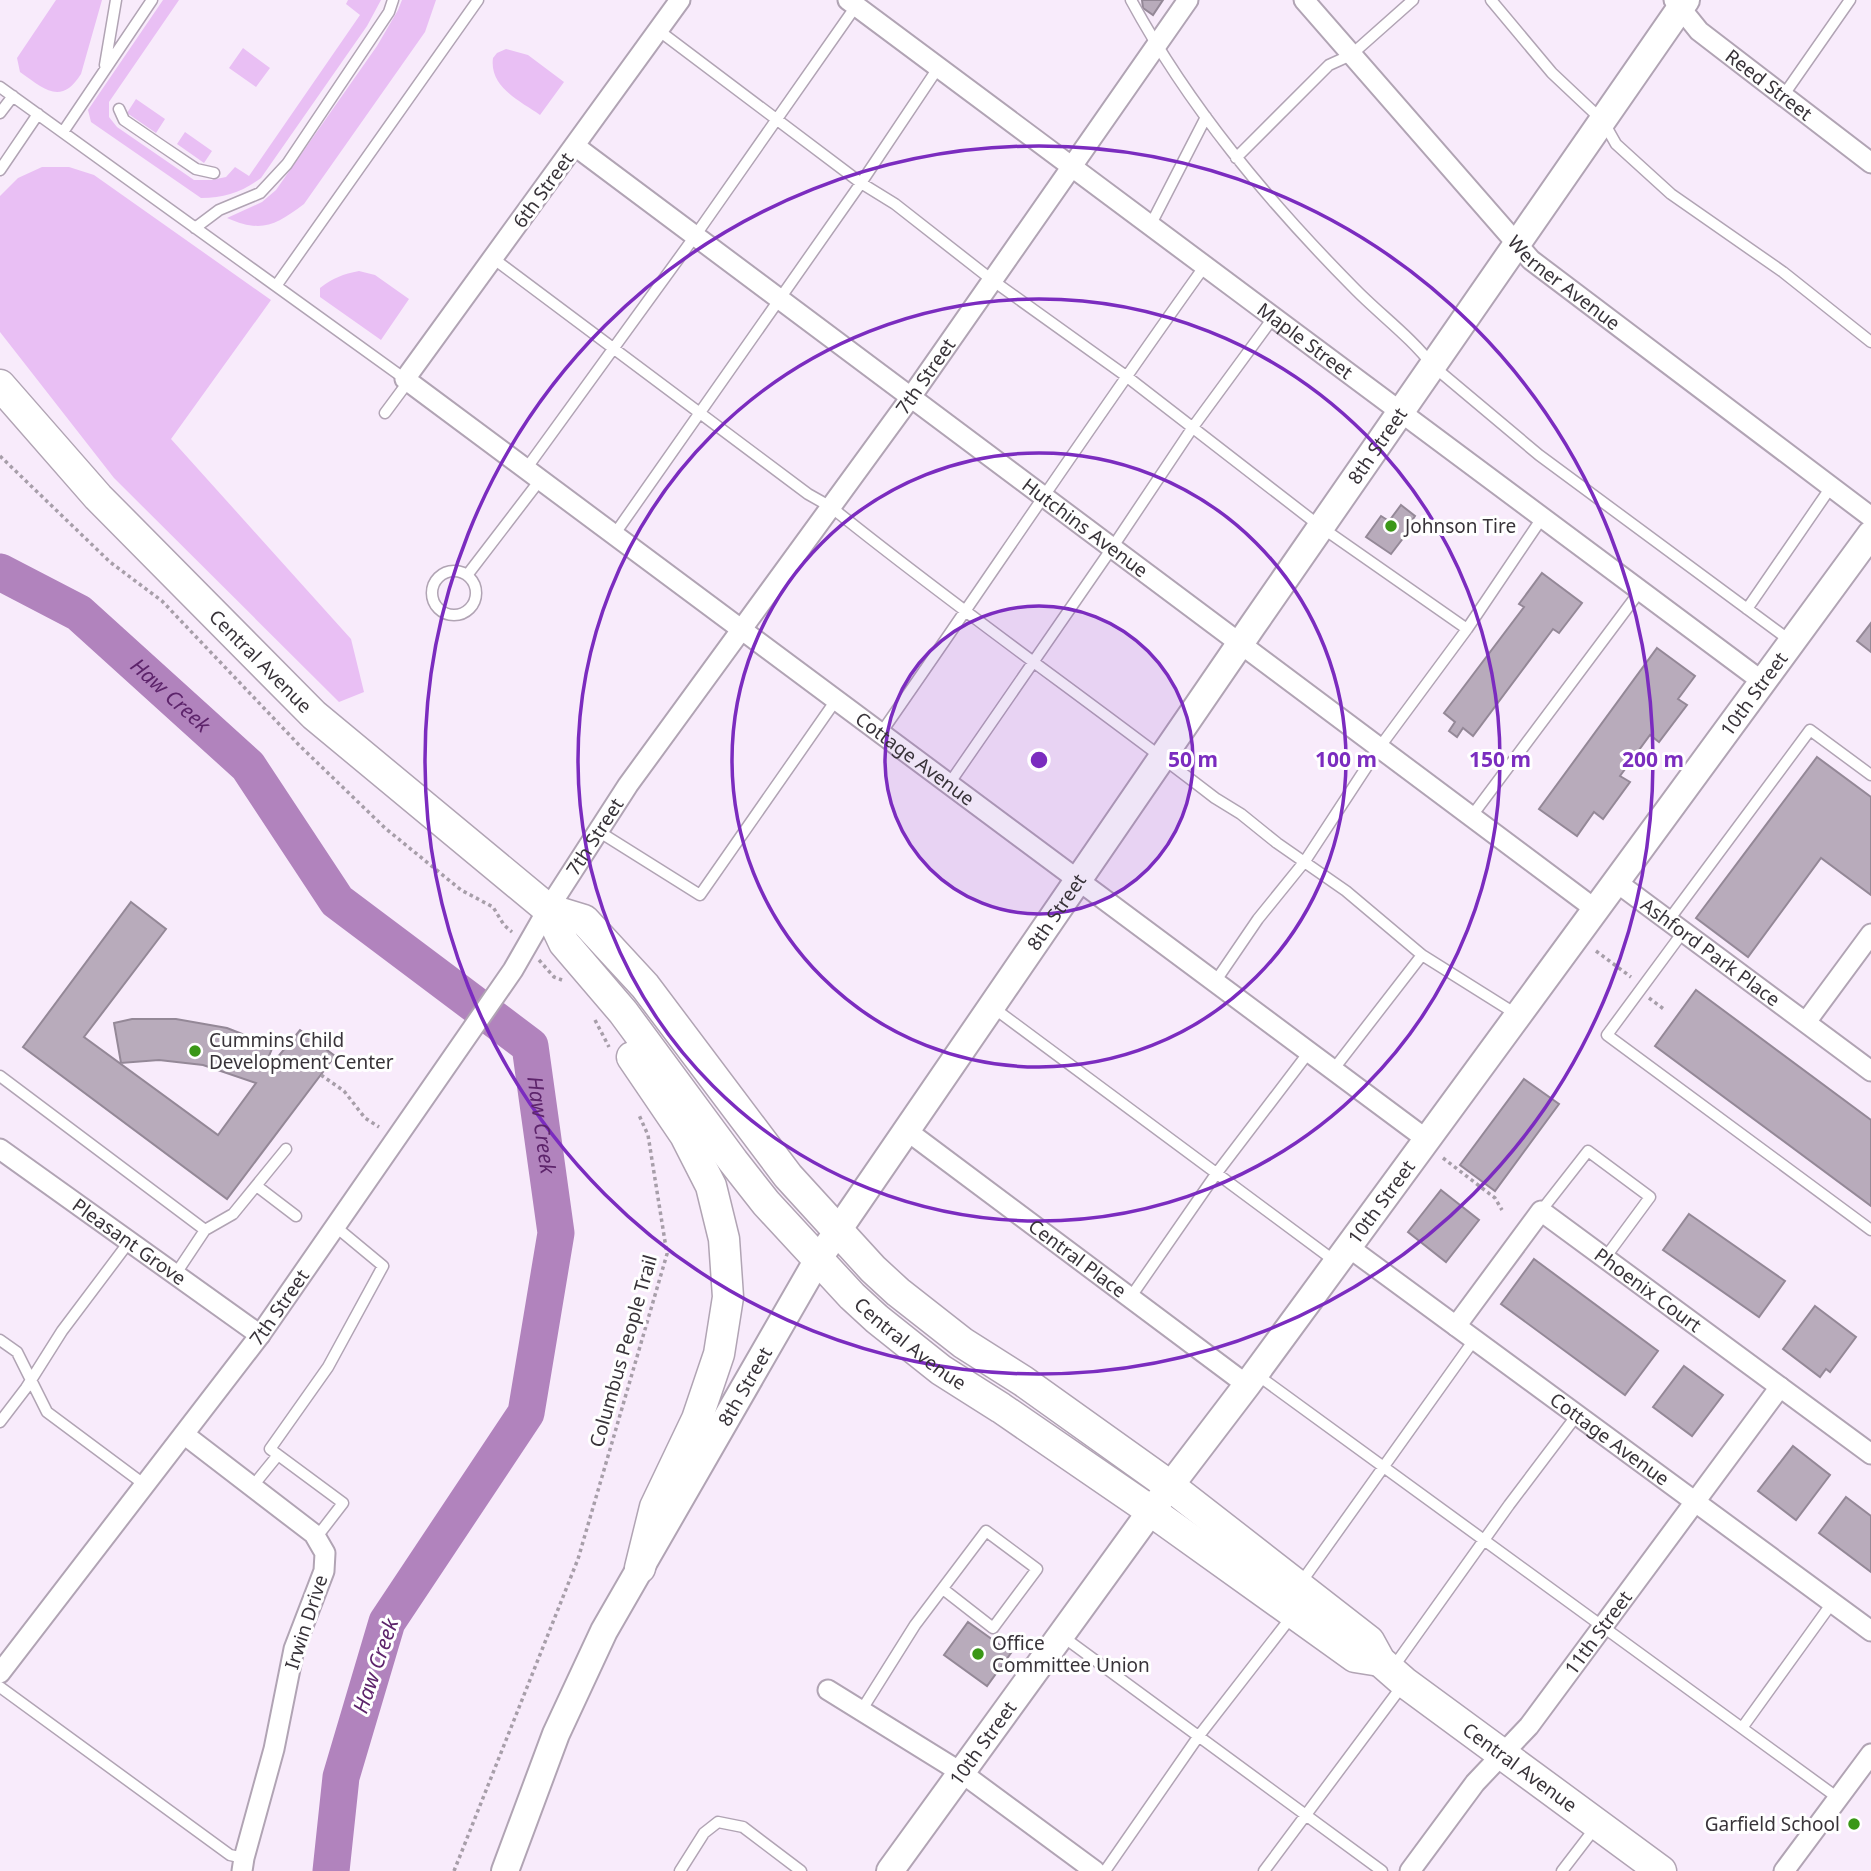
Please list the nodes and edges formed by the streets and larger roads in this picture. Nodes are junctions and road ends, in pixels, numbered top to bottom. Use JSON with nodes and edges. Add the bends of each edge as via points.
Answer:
{"nodes":[{"id":1,"x":680,"y":0,"type":"edge"},
{"id":2,"x":1188,"y":0,"type":"edge"},
{"id":3,"x":1304,"y":0,"type":"edge"},
{"id":4,"x":852,"y":3,"type":"edge"},
{"id":5,"x":1680,"y":3,"type":"edge"},
{"id":6,"x":575,"y":146,"type":"junction"},
{"id":7,"x":1871,"y":163,"type":"edge"},
{"id":8,"x":1071,"y":167,"type":"junction"},
{"id":9,"x":1517,"y":244,"type":"junction"},
{"id":10,"x":407,"y":381,"type":"joint"},
{"id":11,"x":0,"y":385,"type":"edge"},
{"id":12,"x":911,"y":397,"type":"junction"},
{"id":13,"x":1400,"y":413,"type":"junction"},
{"id":14,"x":1871,"y":517,"type":"edge"},
{"id":15,"x":1871,"y":534,"type":"edge"},
{"id":16,"x":743,"y":630,"type":"junction"},
{"id":17,"x":1240,"y":644,"type":"junction"},
{"id":18,"x":1763,"y":682,"type":"junction"},
{"id":19,"x":1077,"y":880,"type":"junction"},
{"id":20,"x":1615,"y":881,"type":"junction"},
{"id":21,"x":548,"y":909,"type":"junction"},
{"id":22,"x":1595,"y":909,"type":"junction"},
{"id":23,"x":1871,"y":934,"type":"edge"},
{"id":24,"x":623,"y":1012,"type":"junction"},
{"id":25,"x":1805,"y":1022,"type":"junction"},
{"id":26,"x":1871,"y":1071,"type":"edge"},
{"id":27,"x":906,"y":1130,"type":"junction"},
{"id":28,"x":1435,"y":1148,"type":"junction"},
{"id":29,"x":1,"y":1151,"type":"edge"},
{"id":30,"x":838,"y":1231,"type":"junction"},
{"id":31,"x":1342,"y":1254,"type":"junction"},
{"id":32,"x":817,"y":1261,"type":"junction"},
{"id":33,"x":1456,"y":1326,"type":"junction"},
{"id":34,"x":260,"y":1335,"type":"junction"},
{"id":35,"x":1251,"y":1379,"type":"junction"},
{"id":36,"x":1780,"y":1387,"type":"junction"},
{"id":37,"x":185,"y":1435,"type":"junction"},
{"id":38,"x":1871,"y":1454,"type":"edge"},
{"id":39,"x":1170,"y":1486,"type":"junction"},
{"id":40,"x":1695,"y":1502,"type":"junction"},
{"id":41,"x":1151,"y":1511,"type":"junction"},
{"id":42,"x":640,"y":1568,"type":"junction"},
{"id":43,"x":1296,"y":1600,"type":"junction"},
{"id":44,"x":1871,"y":1631,"type":"edge"},
{"id":45,"x":0,"y":1673,"type":"edge"},
{"id":46,"x":828,"y":1690,"type":"dead end"},
{"id":47,"x":1871,"y":1754,"type":"edge"},
{"id":48,"x":1502,"y":1755,"type":"junction"},
{"id":49,"x":962,"y":1773,"type":"junction"},
{"id":50,"x":243,"y":1864,"type":"edge"},
{"id":51,"x":505,"y":1871,"type":"edge"},
{"id":52,"x":890,"y":1871,"type":"edge"},
{"id":53,"x":1095,"y":1871,"type":"edge"},
{"id":54,"x":1410,"y":1871,"type":"edge"},
{"id":55,"x":1661,"y":1871,"type":"edge"},
{"id":56,"x":1784,"y":1871,"type":"edge"}],
"edges":[{"from":1,"to":6,"type":"street","name":"6th Street"},
{"from":2,"to":8,"type":"street","name":"7th Street"},
{"from":3,"to":9,"type":"street","name":"Werner Avenue"},
{"from":4,"to":8,"type":"street","name":"Maple Street"},
{"from":5,"to":7,"type":"street","name":"Reed Street","via":[[1699,31]]},
{"from":5,"to":9,"type":"street","name":"8th Street"},
{"from":6,"to":10,"type":"street","name":"6th Street"},
{"from":6,"to":12,"type":"street","name":"Hutchins Avenue"},
{"from":8,"to":12,"type":"street","name":"7th Street"},
{"from":8,"to":13,"type":"street","name":"Maple Street"},
{"from":9,"to":13,"type":"street","name":"8th Street"},
{"from":9,"to":14,"type":"street","name":"Werner Avenue","via":[[1534,262]]},
{"from":10,"to":16,"type":"street","name":"Cottage Avenue"},
{"from":11,"to":21,"type":"main road","name":"Central Avenue","via":[[98,497],[314,715]]},
{"from":12,"to":16,"type":"street","name":"7th Street"},
{"from":12,"to":17,"type":"street","name":"Hutchins Avenue"},
{"from":13,"to":17,"type":"street","name":"8th Street"},
{"from":13,"to":18,"type":"street","name":"Maple Street"},
{"from":15,"to":18,"type":"street","name":"10th Street"},
{"from":16,"to":19,"type":"street","name":"Cottage Avenue"},
{"from":16,"to":21,"type":"street","name":"7th Street","via":[[628,785]]},
{"from":17,"to":19,"type":"street","name":"8th Street"},
{"from":17,"to":22,"type":"street","name":"Hutchins Avenue"},
{"from":18,"to":20,"type":"street","name":"10th Street"},
{"from":19,"to":27,"type":"street","name":"8th Street"},
{"from":19,"to":28,"type":"street","name":"Cottage Avenue"},
{"from":20,"to":22,"type":"street","name":"10th Street"},
{"from":20,"to":25,"type":"street","name":"Ashford Park Place"},
{"from":21,"to":24,"type":"main road","name":"Central Avenue","via":[[564,943]]},
{"from":21,"to":30,"type":"main road","name":"Central Avenue","via":[[584,920],[645,986],[780,1166]]},
{"from":21,"to":34,"type":"street","name":"7th Street","via":[[513,970]]},
{"from":22,"to":28,"type":"street","name":"10th Street","via":[[1517,1015]]},
{"from":23,"to":25,"type":"street"},
{"from":24,"to":32,"type":"main road","name":"Central Avenue","via":[[733,1161]]},
{"from":24,"to":42,"type":"main road","via":[[630,1054],[685,1135],[711,1186],[724,1239],[728,1297],[719,1354],[697,1419],[655,1507]]},
{"from":25,"to":26,"type":"street","name":"Ashford Park Place"},
{"from":27,"to":30,"type":"street","name":"8th Street"},
{"from":27,"to":35,"type":"street","name":"Central Place","via":[[1130,1298]]},
{"from":28,"to":31,"type":"street","name":"10th Street"},
{"from":29,"to":34,"type":"street","name":"Pleasant Grove"},
{"from":30,"to":32,"type":"street","name":"8th Street"},
{"from":30,"to":39,"type":"main road","name":"Central Avenue","via":[[873,1269],[930,1318]]},
{"from":31,"to":33,"type":"street","name":"Cottage Avenue"},
{"from":31,"to":35,"type":"street","name":"10th Street"},
{"from":32,"to":41,"type":"main road","name":"Central Avenue","via":[[877,1319],[941,1370]]},
{"from":32,"to":42,"type":"street","name":"8th Street"},
{"from":33,"to":36,"type":"street","name":"Phoenix Court","via":[[1541,1211]]},
{"from":33,"to":40,"type":"street","name":"Cottage Avenue"},
{"from":34,"to":37,"type":"street","name":"7th Street"},
{"from":35,"to":39,"type":"street","name":"10th Street"},
{"from":36,"to":38,"type":"street","name":"Phoenix Court"},
{"from":36,"to":40,"type":"street","name":"11th Street"},
{"from":37,"to":45,"type":"street","name":"7th Street"},
{"from":37,"to":50,"type":"street","name":"Irwin Drive","via":[[314,1534],[324,1553],[324,1571],[294,1648],[274,1749]]},
{"from":39,"to":41,"type":"street","name":"10th Street"},
{"from":39,"to":43,"type":"main road","name":"Central Avenue"},
{"from":40,"to":44,"type":"street","name":"Cottage Avenue"},
{"from":40,"to":48,"type":"street","name":"11th Street","via":[[1530,1726]]},
{"from":41,"to":43,"type":"main road","name":"Central Avenue"},
{"from":41,"to":49,"type":"street","name":"10th Street"},
{"from":42,"to":51,"type":"street","name":"8th Street","via":[[604,1631],[556,1734]]},
{"from":43,"to":48,"type":"main road","name":"Central Avenue","via":[[1355,1657],[1392,1671]]},
{"from":46,"to":49,"type":"street"},
{"from":47,"to":56,"type":"street"},
{"from":48,"to":54,"type":"street","name":"11th Street","via":[[1475,1783]]},
{"from":48,"to":55,"type":"main road","name":"Central Avenue"},
{"from":49,"to":52,"type":"street","name":"10th Street"},
{"from":49,"to":53,"type":"street"}]}
